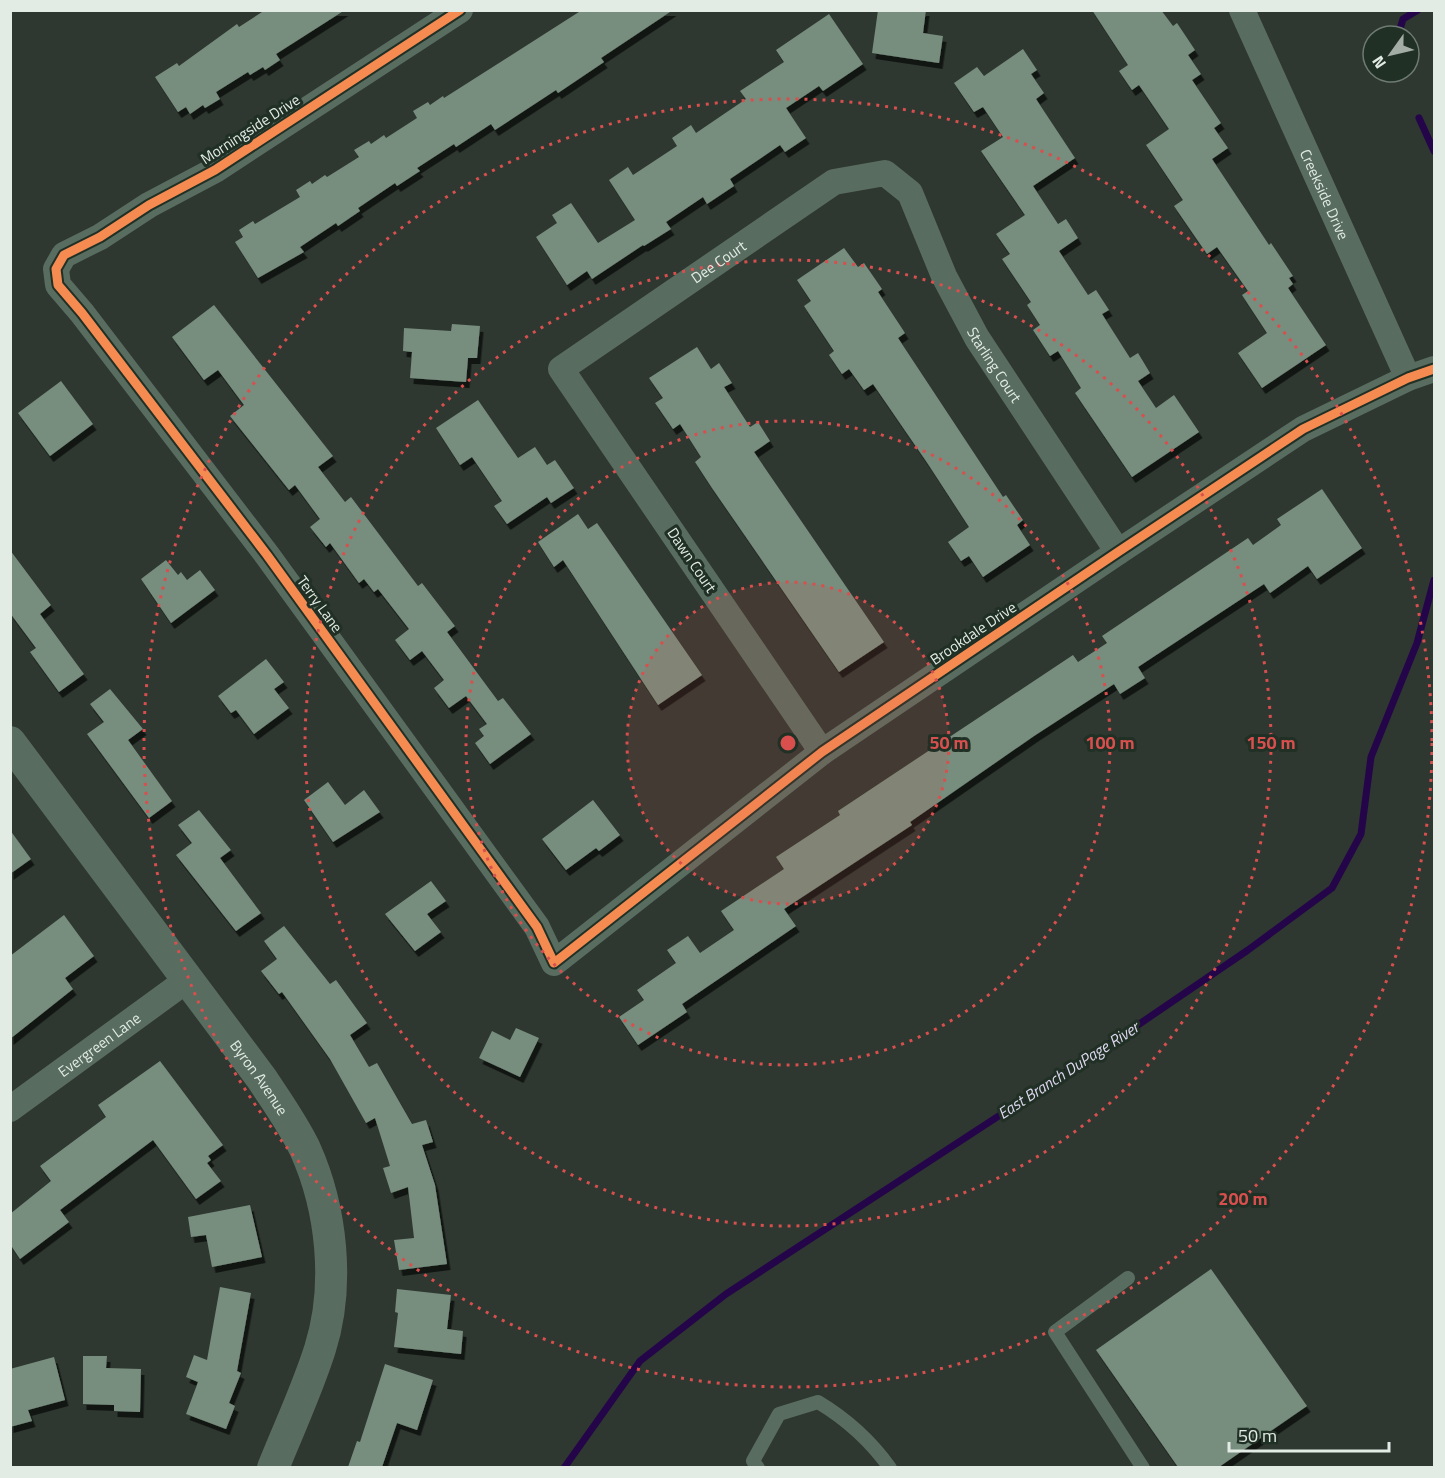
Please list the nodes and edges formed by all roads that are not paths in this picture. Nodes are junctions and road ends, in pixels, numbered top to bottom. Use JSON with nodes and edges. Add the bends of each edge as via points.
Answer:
{"nodes":[{"id":1,"x":460,"y":10,"type":"edge"},
{"id":2,"x":1242,"y":10,"type":"edge"},
{"id":3,"x":885,"y":173,"type":"joint"},
{"id":4,"x":56,"y":269,"type":"joint"},
{"id":5,"x":561,"y":369,"type":"joint"},
{"id":6,"x":1434,"y":369,"type":"edge"},
{"id":7,"x":1408,"y":378,"type":"junction"},
{"id":8,"x":1118,"y":552,"type":"junction"},
{"id":9,"x":10,"y":742,"type":"edge"},
{"id":10,"x":822,"y":752,"type":"junction"},
{"id":11,"x":555,"y":963,"type":"joint"},
{"id":12,"x":187,"y":980,"type":"junction"},
{"id":13,"x":10,"y":1109,"type":"edge"},
{"id":14,"x":1128,"y":1278,"type":"dead end"},
{"id":15,"x":273,"y":1467,"type":"edge"},
{"id":16,"x":758,"y":1467,"type":"edge"},
{"id":17,"x":890,"y":1467,"type":"edge"},
{"id":18,"x":1143,"y":1467,"type":"edge"}],
"edges":[{"from":1,"to":4,"type":"street","name":"Morningside Drive","via":[[215,170],[64,255]]},
{"from":2,"to":7,"type":"street","name":"Creekside Drive"},
{"from":3,"to":5,"type":"street","name":"Dee Court","via":[[834,182]]},
{"from":3,"to":8,"type":"street","name":"Starling Court","via":[[910,193],[944,276],[977,338]]},
{"from":4,"to":11,"type":"street","name":"Terry Lane","via":[[58,285],[66,297],[267,555],[537,927]]},
{"from":5,"to":10,"type":"street","name":"Dawn Court"},
{"from":6,"to":7,"type":"street","name":"Brookdale Drive"},
{"from":7,"to":8,"type":"street","name":"Brookdale Drive","via":[[1303,429]]},
{"from":8,"to":10,"type":"street","name":"Brookdale Drive"},
{"from":9,"to":12,"type":"street","name":"Byron Avenue"},
{"from":10,"to":11,"type":"street","name":"Brookdale Drive"},
{"from":12,"to":13,"type":"street","name":"Evergreen Lane"},
{"from":12,"to":15,"type":"street","name":"Byron Avenue","via":[[288,1118],[305,1149],[326,1213],[330,1282],[323,1336]]},
{"from":14,"to":18,"type":"lane","via":[[1055,1332]]},
{"from":16,"to":17,"type":"lane","via":[[753,1461],[778,1414],[819,1402],[842,1416],[873,1444]]}]}
